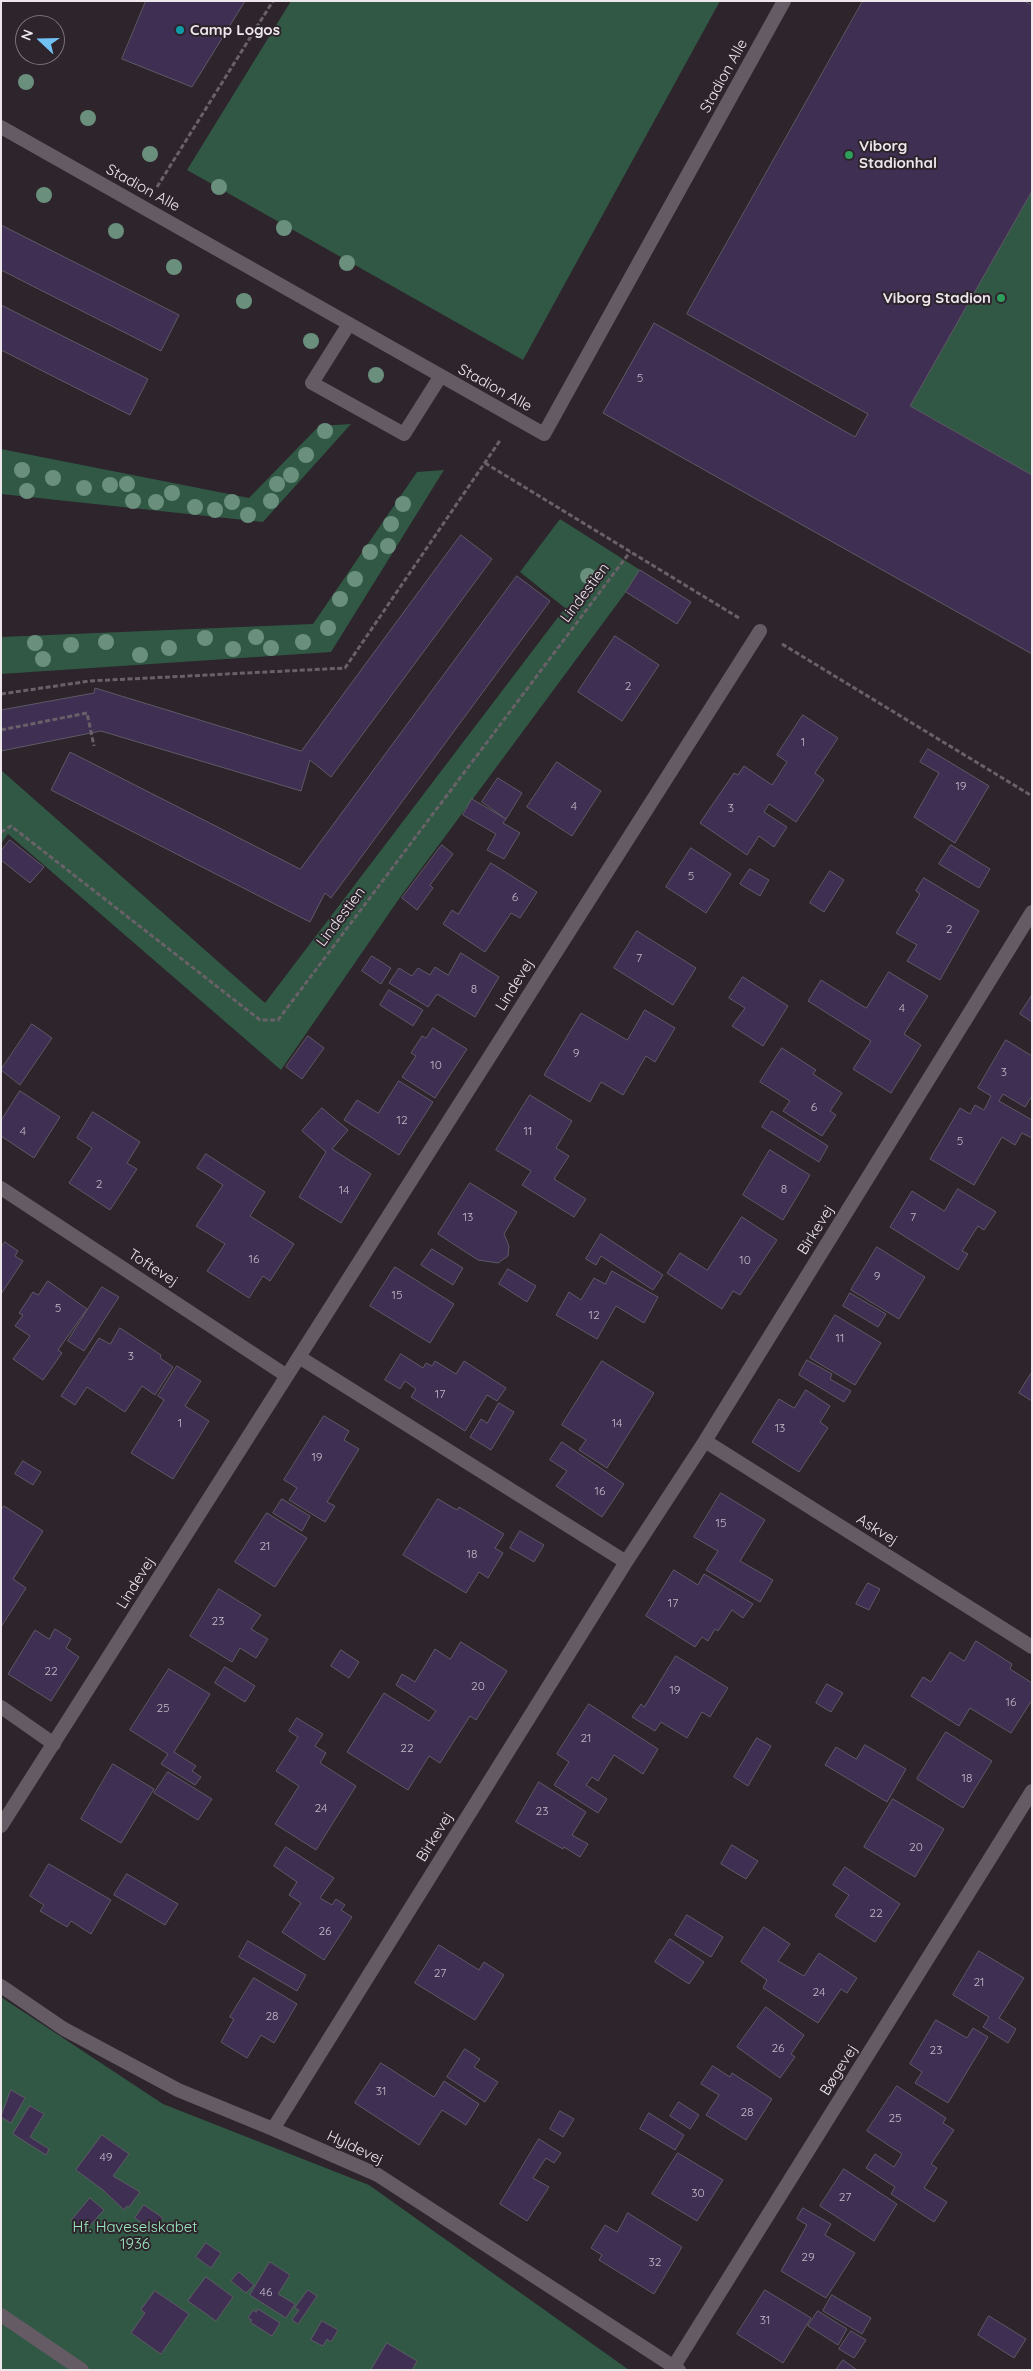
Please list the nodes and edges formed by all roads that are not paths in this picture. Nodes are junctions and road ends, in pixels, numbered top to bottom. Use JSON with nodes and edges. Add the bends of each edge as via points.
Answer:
{"nodes":[{"id":1,"x":784,"y":1,"type":"edge"},
{"id":2,"x":1,"y":127,"type":"edge"},
{"id":3,"x":349,"y":324,"type":"junction"},
{"id":4,"x":440,"y":376,"type":"junction"},
{"id":5,"x":760,"y":631,"type":"dead end"},
{"id":6,"x":1032,"y":912,"type":"edge"},
{"id":7,"x":1,"y":1188,"type":"edge"},
{"id":8,"x":299,"y":1357,"type":"junction"},
{"id":9,"x":287,"y":1376,"type":"junction"},
{"id":10,"x":705,"y":1441,"type":"junction"},
{"id":11,"x":626,"y":1562,"type":"junction"},
{"id":12,"x":1032,"y":1647,"type":"edge"},
{"id":13,"x":1,"y":1707,"type":"edge"},
{"id":14,"x":54,"y":1744,"type":"junction"},
{"id":15,"x":1032,"y":1791,"type":"edge"},
{"id":16,"x":1,"y":1826,"type":"edge"},
{"id":17,"x":1,"y":1986,"type":"edge"},
{"id":18,"x":273,"y":2129,"type":"junction"},
{"id":19,"x":1,"y":2316,"type":"edge"},
{"id":20,"x":676,"y":2368,"type":"edge"},
{"id":21,"x":82,"y":2370,"type":"edge"}],
"edges":[{"from":1,"to":4,"type":"street","name":"Stadion Alle","via":[[544,434]]},
{"from":2,"to":3,"type":"street","name":"Stadion Alle"},
{"from":3,"to":4,"type":"street","name":"Stadion Alle"},
{"from":3,"to":4,"type":"street","via":[[312,383],[404,434]]},
{"from":5,"to":8,"type":"street","name":"Lindevej"},
{"from":6,"to":10,"type":"street","name":"Birkevej"},
{"from":7,"to":9,"type":"street","name":"Toftevej"},
{"from":8,"to":9,"type":"street","name":"Lindevej"},
{"from":8,"to":11,"type":"street"},
{"from":9,"to":14,"type":"street","name":"Lindevej"},
{"from":10,"to":11,"type":"street","name":"Birkevej"},
{"from":10,"to":12,"type":"street","name":"Askvej"},
{"from":11,"to":18,"type":"street","name":"Birkevej"},
{"from":13,"to":14,"type":"street"},
{"from":14,"to":16,"type":"street","name":"Lindevej"},
{"from":15,"to":20,"type":"street","name":"Bøgevej"},
{"from":17,"to":18,"type":"street","name":"Hyldevej","via":[[64,2029],[178,2090]]},
{"from":18,"to":20,"type":"street","name":"Hyldevej","via":[[378,2176]]},
{"from":19,"to":21,"type":"street"}]}
